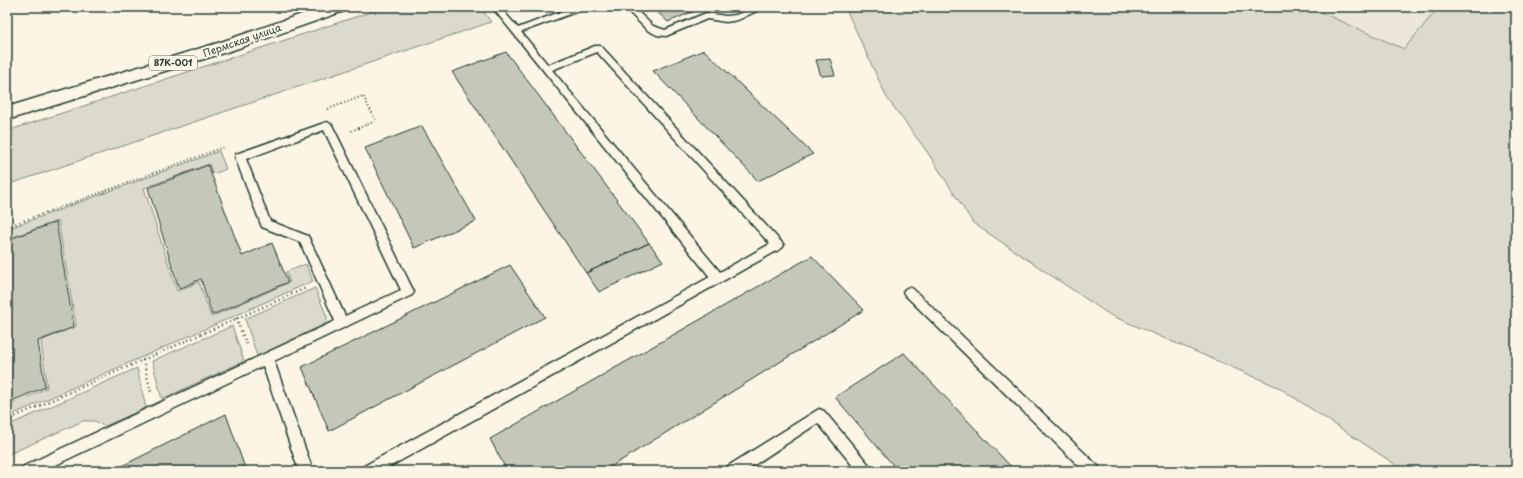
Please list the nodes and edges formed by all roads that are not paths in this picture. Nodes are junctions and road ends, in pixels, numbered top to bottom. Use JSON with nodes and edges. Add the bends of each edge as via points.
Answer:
{"nodes":[{"id":1,"x":338,"y":7,"type":"edge"},
{"id":2,"x":496,"y":7,"type":"edge"},
{"id":3,"x":582,"y":7,"type":"edge"},
{"id":4,"x":628,"y":7,"type":"edge"},
{"id":5,"x":761,"y":7,"type":"edge"},
{"id":6,"x":517,"y":32,"type":"junction"},
{"id":7,"x":548,"y":68,"type":"junction"},
{"id":8,"x":7,"y":114,"type":"edge"},
{"id":9,"x":718,"y":278,"type":"junction"},
{"id":10,"x":909,"y":292,"type":"dead end"},
{"id":11,"x":342,"y":323,"type":"junction"},
{"id":12,"x":267,"y":359,"type":"junction"},
{"id":13,"x":29,"y":471,"type":"edge"},
{"id":14,"x":306,"y":471,"type":"edge"},
{"id":15,"x":369,"y":471,"type":"edge"},
{"id":16,"x":733,"y":471,"type":"edge"},
{"id":17,"x":865,"y":471,"type":"edge"},
{"id":18,"x":1093,"y":471,"type":"edge"}],
"edges":[{"from":1,"to":8,"type":"main road","name":"Пермская улица","number":"87К-001","via":[[219,48]]},
{"from":2,"to":6,"type":"lane"},
{"from":3,"to":6,"type":"lane"},
{"from":4,"to":5,"type":"lane","via":[[652,31],[666,33],[706,16],[726,19]]},
{"from":6,"to":7,"type":"lane"},
{"from":7,"to":9,"type":"lane"},
{"from":7,"to":9,"type":"lane","via":[[598,48],[778,245]]},
{"from":9,"to":15,"type":"lane"},
{"from":10,"to":18,"type":"lane"},
{"from":11,"to":11,"type":"lane","via":[[408,292],[327,125],[240,157],[266,224],[304,239]]},
{"from":11,"to":12,"type":"lane"},
{"from":12,"to":13,"type":"lane"},
{"from":12,"to":14,"type":"lane"},
{"from":16,"to":17,"type":"lane","via":[[819,415]]}]}
